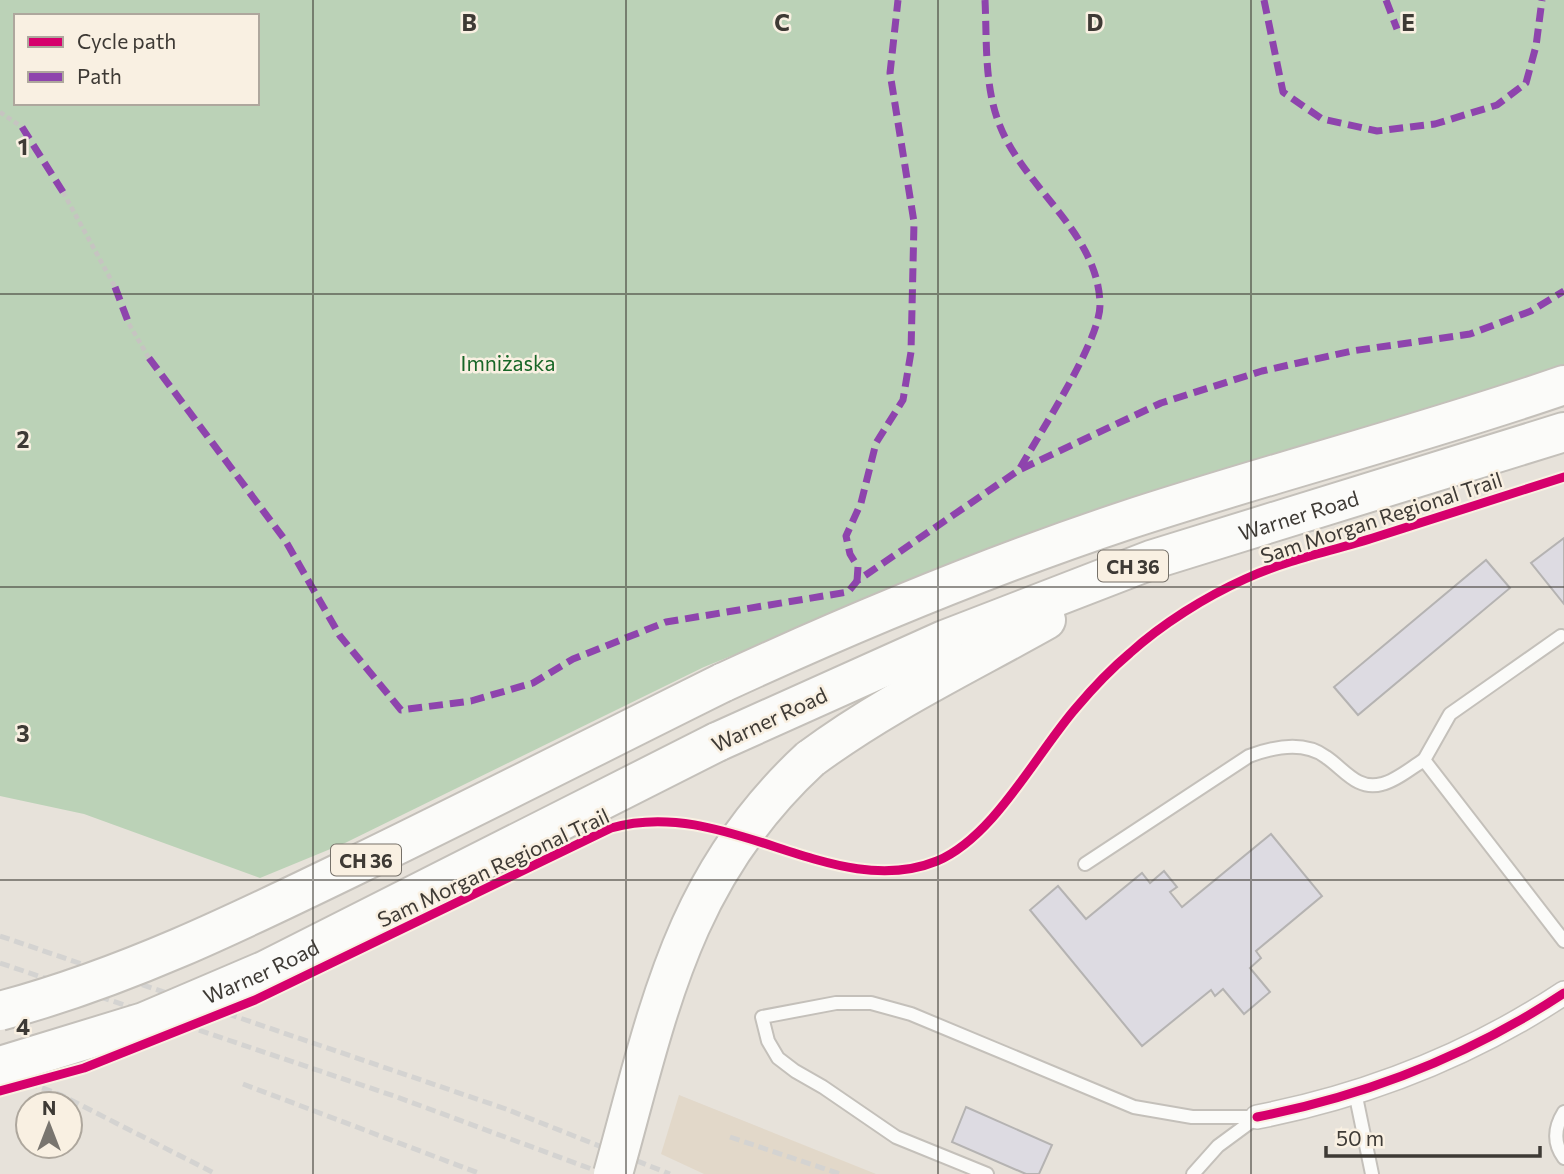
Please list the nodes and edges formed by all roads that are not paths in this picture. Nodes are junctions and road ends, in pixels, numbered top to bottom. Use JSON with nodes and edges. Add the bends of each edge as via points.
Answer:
{"nodes":[{"id":1,"x":1564,"y":385,"type":"edge"},
{"id":2,"x":1564,"y":432,"type":"edge"},
{"id":3,"x":1151,"y":560,"type":"junction"},
{"id":4,"x":1560,"y":636,"type":"dead end"},
{"id":5,"x":1424,"y":760,"type":"junction"},
{"id":6,"x":1085,"y":864,"type":"dead end"},
{"id":7,"x":1564,"y":941,"type":"edge"},
{"id":8,"x":1564,"y":993,"type":"edge"},
{"id":9,"x":0,"y":1011,"type":"edge"},
{"id":10,"x":0,"y":1066,"type":"edge"},
{"id":11,"x":1355,"y":1092,"type":"junction"},
{"id":12,"x":1564,"y":1112,"type":"edge"},
{"id":13,"x":1256,"y":1117,"type":"junction"},
{"id":14,"x":1564,"y":1157,"type":"edge"},
{"id":15,"x":613,"y":1174,"type":"edge"},
{"id":16,"x":987,"y":1174,"type":"edge"},
{"id":17,"x":1193,"y":1174,"type":"edge"},
{"id":18,"x":1372,"y":1174,"type":"edge"}],
"edges":[{"from":1,"to":9,"type":"highway","name":"Warner Road","number":"CH 36","bridge":true,"via":[[1125,521],[916,596],[722,683],[249,917],[136,967],[64,994]]},
{"from":2,"to":3,"type":"highway","name":"Warner Road","number":"CH 36"},
{"from":3,"to":10,"type":"highway","name":"Warner Road","number":"CH 36","bridge":true,"via":[[944,640],[717,742],[266,970],[144,1022]]},
{"from":3,"to":15,"type":"highway","bridge":true,"via":[[858,724],[810,759],[764,806],[730,850],[688,926],[655,1020]]},
{"from":4,"to":5,"type":"lane","via":[[1450,714]]},
{"from":5,"to":6,"type":"lane","via":[[1382,785],[1365,784],[1350,779],[1325,755],[1304,748],[1275,747],[1249,757]]},
{"from":5,"to":7,"type":"lane"},
{"from":8,"to":11,"type":"street","via":[[1465,1052]]},
{"from":11,"to":13,"type":"street"},
{"from":11,"to":18,"type":"lane"},
{"from":12,"to":14,"type":"lane","via":[[1557,1123],[1556,1146]]},
{"from":13,"to":16,"type":"lane","via":[[1192,1117],[1134,1107],[911,1014],[871,1003],[836,1003],[762,1017],[778,1058],[794,1071],[895,1138]]},
{"from":13,"to":17,"type":"lane","via":[[1218,1146]]}]}
